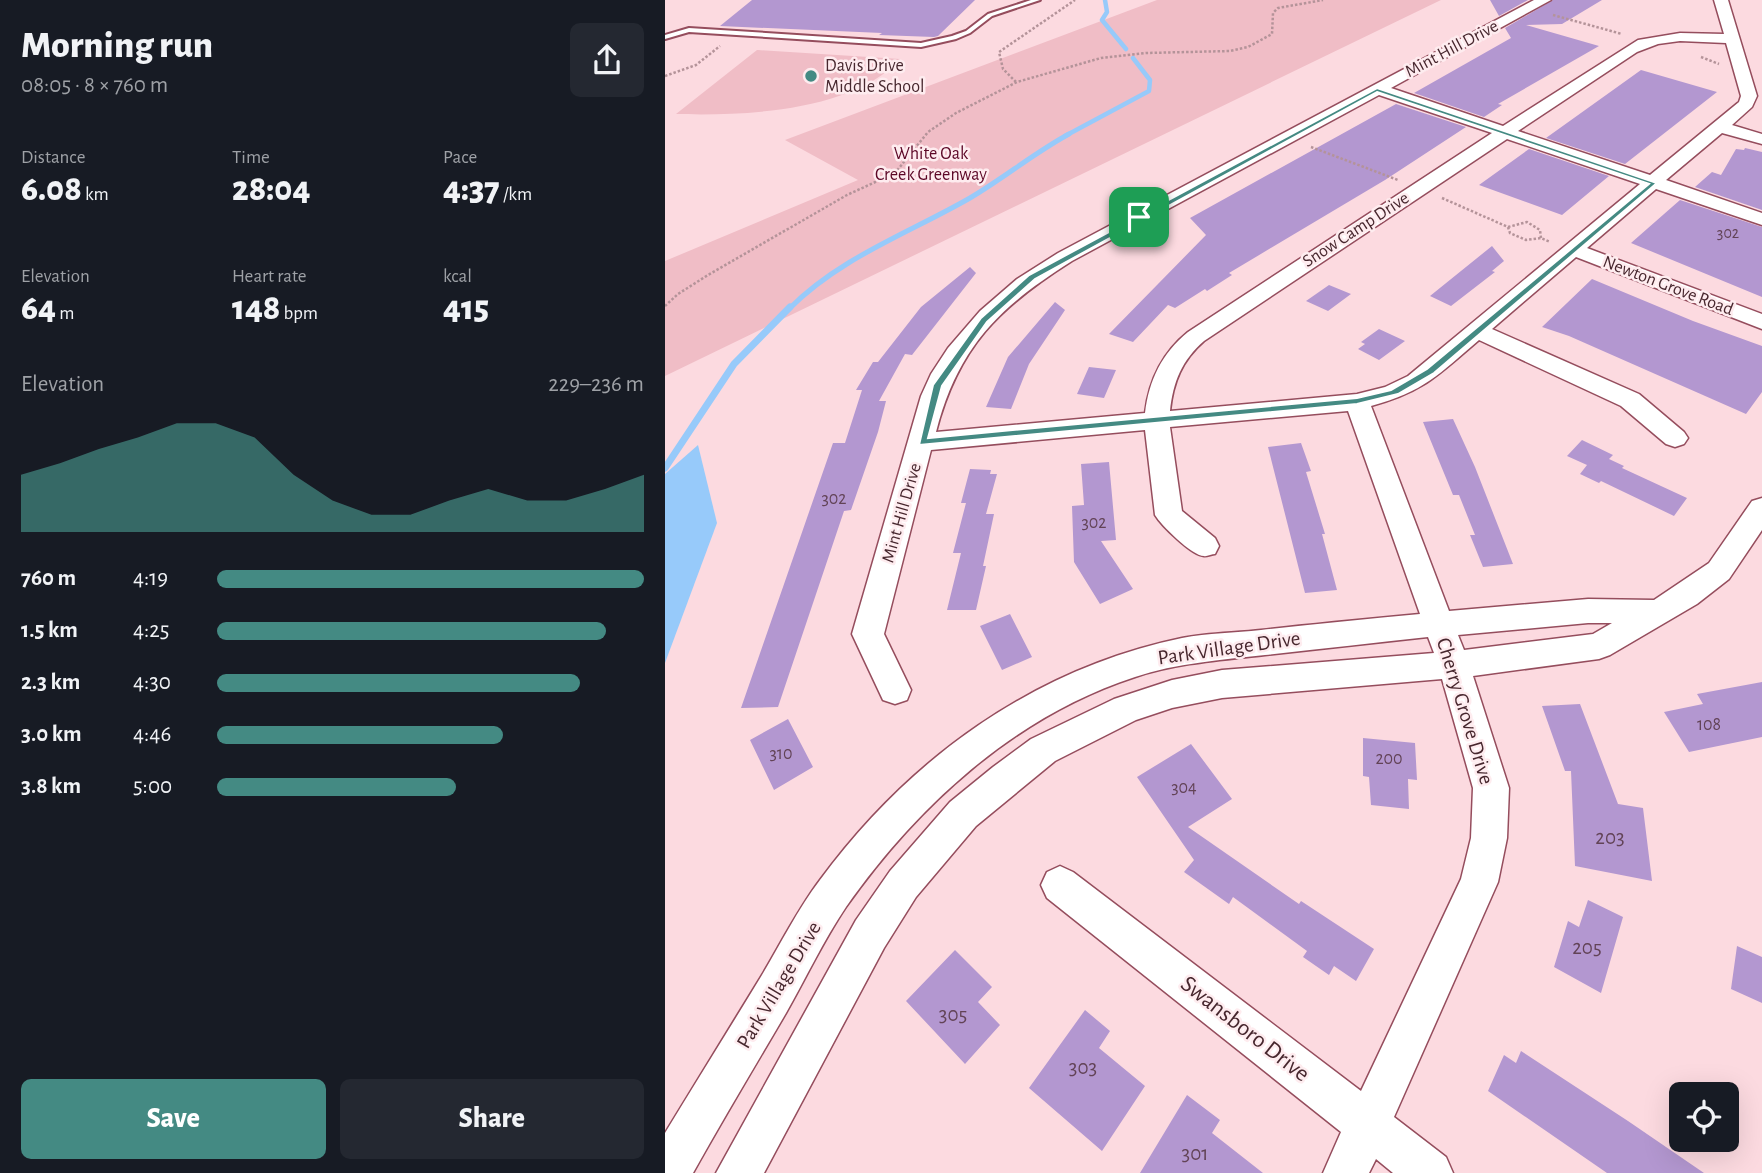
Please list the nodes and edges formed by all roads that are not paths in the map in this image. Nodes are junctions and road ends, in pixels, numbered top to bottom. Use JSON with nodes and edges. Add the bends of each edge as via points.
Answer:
{"nodes":[{"id":1,"x":1037,"y":0,"type":"edge"},
{"id":2,"x":1721,"y":0,"type":"edge"},
{"id":3,"x":1544,"y":6,"type":"edge"},
{"id":4,"x":665,"y":37,"type":"edge"},
{"id":5,"x":1731,"y":39,"type":"junction"},
{"id":6,"x":1751,"y":67,"type":"edge"},
{"id":7,"x":1377,"y":89,"type":"junction"},
{"id":8,"x":1721,"y":127,"type":"junction"},
{"id":9,"x":1505,"y":132,"type":"junction"},
{"id":10,"x":1762,"y":139,"type":"edge"},
{"id":11,"x":1654,"y":183,"type":"junction"},
{"id":12,"x":1762,"y":219,"type":"edge"},
{"id":13,"x":1575,"y":250,"type":"junction"},
{"id":14,"x":1762,"y":322,"type":"edge"},
{"id":15,"x":1478,"y":331,"type":"junction"},
{"id":16,"x":1357,"y":401,"type":"junction"},
{"id":17,"x":1157,"y":422,"type":"junction"},
{"id":18,"x":1675,"y":438,"type":"dead end"},
{"id":19,"x":922,"y":442,"type":"junction"},
{"id":20,"x":1762,"y":508,"type":"edge"},
{"id":21,"x":1205,"y":545,"type":"dead end"},
{"id":22,"x":1656,"y":612,"type":"junction"},
{"id":23,"x":1437,"y":624,"type":"junction"},
{"id":24,"x":1454,"y":665,"type":"junction"},
{"id":25,"x":895,"y":690,"type":"dead end"},
{"id":26,"x":1061,"y":884,"type":"dead end"},
{"id":27,"x":1369,"y":1125,"type":"junction"},
{"id":28,"x":667,"y":1173,"type":"edge"},
{"id":29,"x":739,"y":1173,"type":"edge"},
{"id":30,"x":1346,"y":1173,"type":"edge"},
{"id":31,"x":1430,"y":1173,"type":"edge"}],
"edges":[{"from":1,"to":4,"type":"lane","via":[[997,12],[954,38],[921,45],[689,30]]},
{"from":2,"to":5,"type":"street"},
{"from":3,"to":7,"type":"street","name":"Mint Hill Drive"},
{"from":5,"to":6,"type":"street"},
{"from":5,"to":9,"type":"street","name":"Snow Camp Drive","via":[[1678,37],[1649,42]]},
{"from":6,"to":8,"type":"street","via":[[1746,104]]},
{"from":7,"to":9,"type":"street"},
{"from":7,"to":19,"type":"street","name":"Mint Hill Drive","via":[[1065,257],[1015,290],[984,320],[945,371],[933,396]]},
{"from":8,"to":10,"type":"street"},
{"from":8,"to":11,"type":"street"},
{"from":9,"to":11,"type":"street"},
{"from":9,"to":17,"type":"street","name":"Snow Camp Drive","via":[[1186,345],[1158,389]]},
{"from":11,"to":12,"type":"street"},
{"from":11,"to":13,"type":"street"},
{"from":13,"to":14,"type":"street","name":"Newton Grove Road"},
{"from":13,"to":15,"type":"street"},
{"from":15,"to":16,"type":"street","via":[[1416,381]]},
{"from":15,"to":18,"type":"street","via":[[1630,400]]},
{"from":16,"to":17,"type":"street"},
{"from":16,"to":23,"type":"street","name":"Cherry Grove Drive"},
{"from":17,"to":19,"type":"street"},
{"from":17,"to":21,"type":"street","name":"Snow Camp Drive","via":[[1169,515]]},
{"from":19,"to":25,"type":"street","name":"Mint Hill Drive","via":[[868,634]]},
{"from":20,"to":22,"type":"street","name":"Park Village Drive","via":[[1719,571]]},
{"from":22,"to":23,"type":"street","name":"Park Village Drive","via":[[1588,611]]},
{"from":22,"to":24,"type":"street","name":"Park Village Drive","via":[[1599,646]]},
{"from":23,"to":24,"type":"street","name":"Cherry Grove Drive"},
{"from":23,"to":28,"type":"street","name":"Park Village Drive","via":[[1214,646],[1149,658],[1059,694],[984,737],[912,800],[832,895]]},
{"from":24,"to":27,"type":"street","name":"Cherry Grove Drive","via":[[1491,788],[1489,838],[1479,882]]},
{"from":24,"to":29,"type":"street","name":"Park Village Drive","via":[[1222,684],[1172,694],[1081,729],[1024,764],[963,814],[903,884],[870,934]]},
{"from":26,"to":27,"type":"street","name":"Swansboro Drive"},
{"from":27,"to":30,"type":"street","name":"Cherry Grove Drive"},
{"from":27,"to":31,"type":"street","name":"Swansboro Drive"}]}
